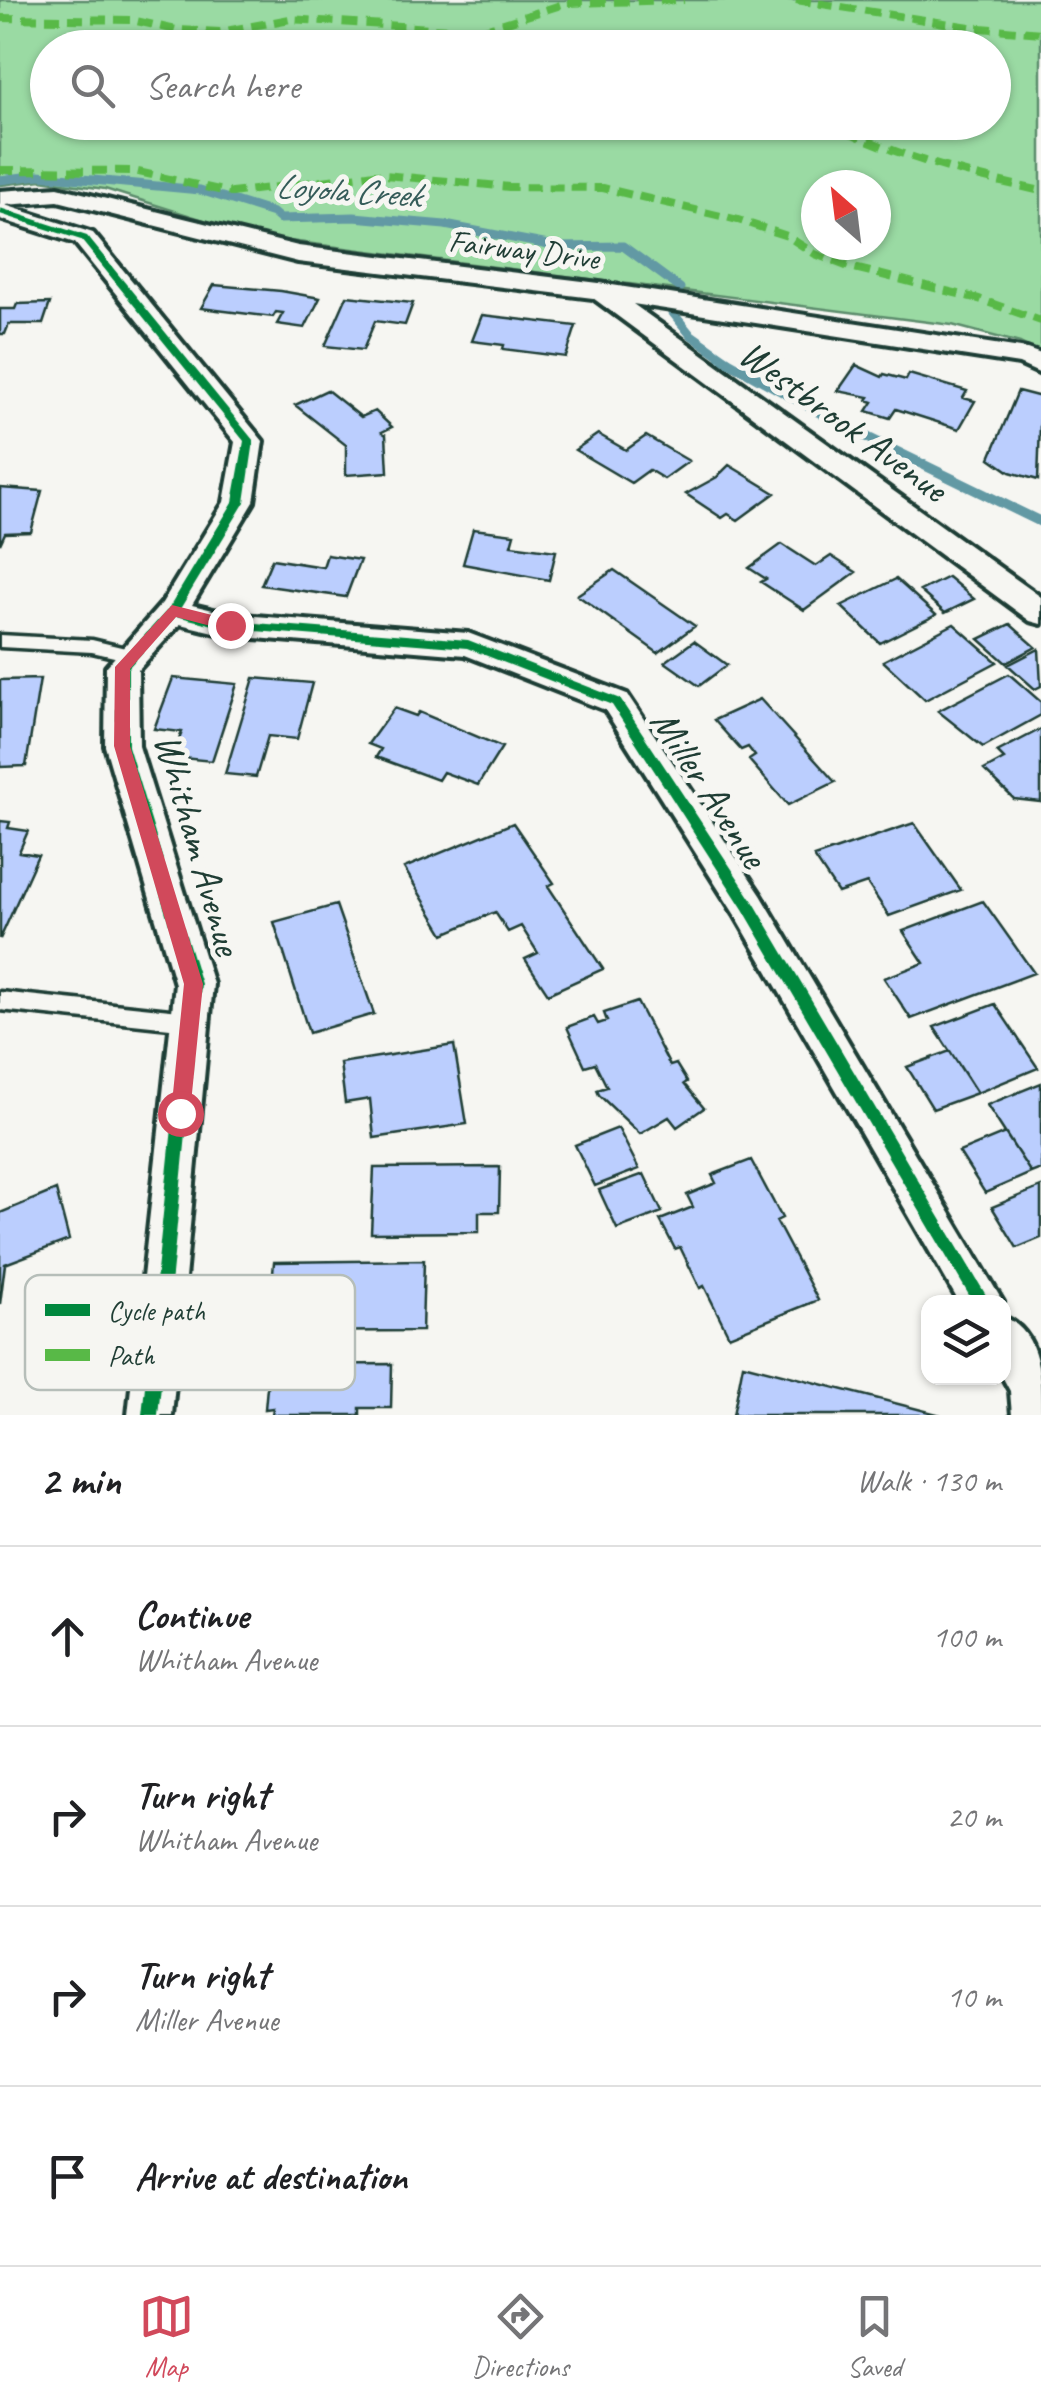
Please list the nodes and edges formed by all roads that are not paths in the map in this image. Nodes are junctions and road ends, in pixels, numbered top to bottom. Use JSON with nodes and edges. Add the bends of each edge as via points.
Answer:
{"nodes":[{"id":1,"x":0,"y":198,"type":"edge"},
{"id":2,"x":0,"y":211,"type":"edge"},
{"id":3,"x":600,"y":291,"type":"junction"},
{"id":4,"x":1041,"y":366,"type":"edge"},
{"id":5,"x":172,"y":610,"type":"junction"},
{"id":6,"x":1041,"y":614,"type":"edge"},
{"id":7,"x":0,"y":641,"type":"edge"},
{"id":8,"x":132,"y":654,"type":"junction"},
{"id":9,"x":0,"y":1001,"type":"edge"},
{"id":10,"x":190,"y":1021,"type":"junction"},
{"id":11,"x":164,"y":1275,"type":"edge"},
{"id":12,"x":978,"y":1295,"type":"edge"},
{"id":13,"x":1011,"y":1350,"type":"edge"},
{"id":14,"x":153,"y":1390,"type":"edge"},
{"id":15,"x":150,"y":1415,"type":"edge"},
{"id":16,"x":1034,"y":1415,"type":"edge"}],
"edges":[{"from":1,"to":3,"type":"street","name":"Fairway Drive","via":[[58,194],[298,254]]},
{"from":2,"to":5,"type":"street","via":[[84,238],[249,441],[239,502]]},
{"from":3,"to":4,"type":"street","name":"Fairway Drive","via":[[1027,357]]},
{"from":3,"to":6,"type":"street","name":"Westbrook Avenue"},
{"from":5,"to":8,"type":"street"},
{"from":5,"to":12,"type":"street","name":"Miller Avenue","via":[[230,625],[468,644],[616,702],[748,905]]},
{"from":7,"to":8,"type":"lane"},
{"from":8,"to":10,"type":"street","name":"Whitham Avenue","via":[[122,667],[122,746],[194,984]]},
{"from":9,"to":10,"type":"lane"},
{"from":10,"to":11,"type":"street","name":"Whitham Avenue"},
{"from":13,"to":16,"type":"street","via":[[1032,1386]]},
{"from":14,"to":15,"type":"street","name":"Whitham Avenue"}]}
